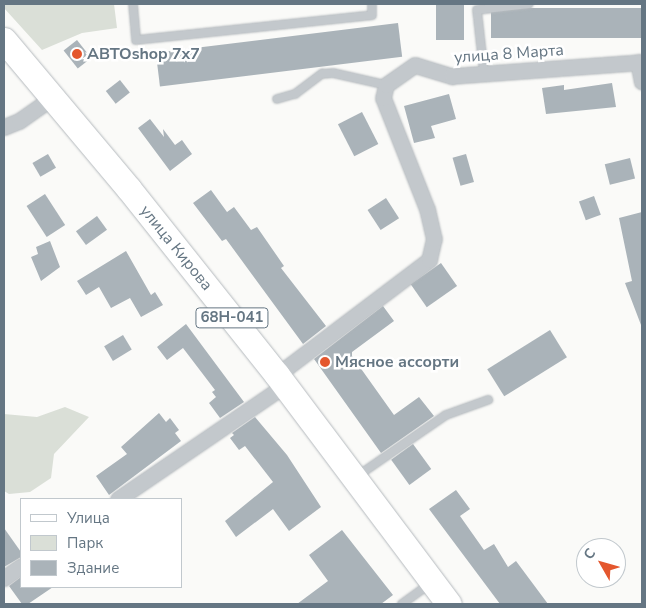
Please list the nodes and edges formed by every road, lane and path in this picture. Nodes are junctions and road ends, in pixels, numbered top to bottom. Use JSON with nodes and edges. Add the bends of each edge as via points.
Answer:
{"nodes":[{"id":1,"x":133,"y":4,"type":"edge"},
{"id":2,"x":372,"y":4,"type":"edge"},
{"id":3,"x":529,"y":4,"type":"edge"},
{"id":4,"x":4,"y":40,"type":"edge"},
{"id":5,"x":640,"y":62,"type":"edge"},
{"id":6,"x":484,"y":73,"type":"junction"},
{"id":7,"x":642,"y":82,"type":"edge"},
{"id":8,"x":386,"y":85,"type":"junction"},
{"id":9,"x":53,"y":97,"type":"junction"},
{"id":10,"x":277,"y":99,"type":"dead end"},
{"id":11,"x":4,"y":127,"type":"edge"},
{"id":12,"x":281,"y":380,"type":"junction"},
{"id":13,"x":488,"y":400,"type":"dead end"},
{"id":14,"x":354,"y":478,"type":"junction"},
{"id":15,"x":119,"y":498,"type":"edge"},
{"id":16,"x":20,"y":567,"type":"edge"},
{"id":17,"x":4,"y":578,"type":"edge"},
{"id":18,"x":432,"y":582,"type":"junction"},
{"id":19,"x":402,"y":604,"type":"edge"},
{"id":20,"x":449,"y":604,"type":"edge"}],
"edges":[{"from":1,"to":2,"type":"lane","via":[[136,40],[372,15]]},
{"from":3,"to":6,"type":"lane","via":[[477,10]]},
{"from":4,"to":9,"type":"main road","name":"улица Кирова","number":"68Н-041"},
{"from":5,"to":6,"type":"street","name":"улица 8 Марта"},
{"from":5,"to":7,"type":"street"},
{"from":6,"to":8,"type":"street","name":"улица 8 Марта","via":[[452,76],[415,66]]},
{"from":8,"to":10,"type":"lane","via":[[322,74],[295,94]]},
{"from":8,"to":12,"type":"street","via":[[383,98],[427,209],[434,239],[429,260]]},
{"from":9,"to":11,"type":"street","via":[[19,121]]},
{"from":9,"to":12,"type":"main road","name":"улица Кирова","number":"68Н-041"},
{"from":12,"to":14,"type":"main road","name":"улица Кирова","number":"68Н-041"},
{"from":12,"to":15,"type":"street"},
{"from":13,"to":14,"type":"lane","via":[[446,415]]},
{"from":14,"to":18,"type":"main road","name":"улица Кирова","number":"68Н-041"},
{"from":16,"to":17,"type":"street"},
{"from":18,"to":19,"type":"lane"},
{"from":18,"to":20,"type":"main road","name":"улица Кирова","number":"68Н-041"}]}
